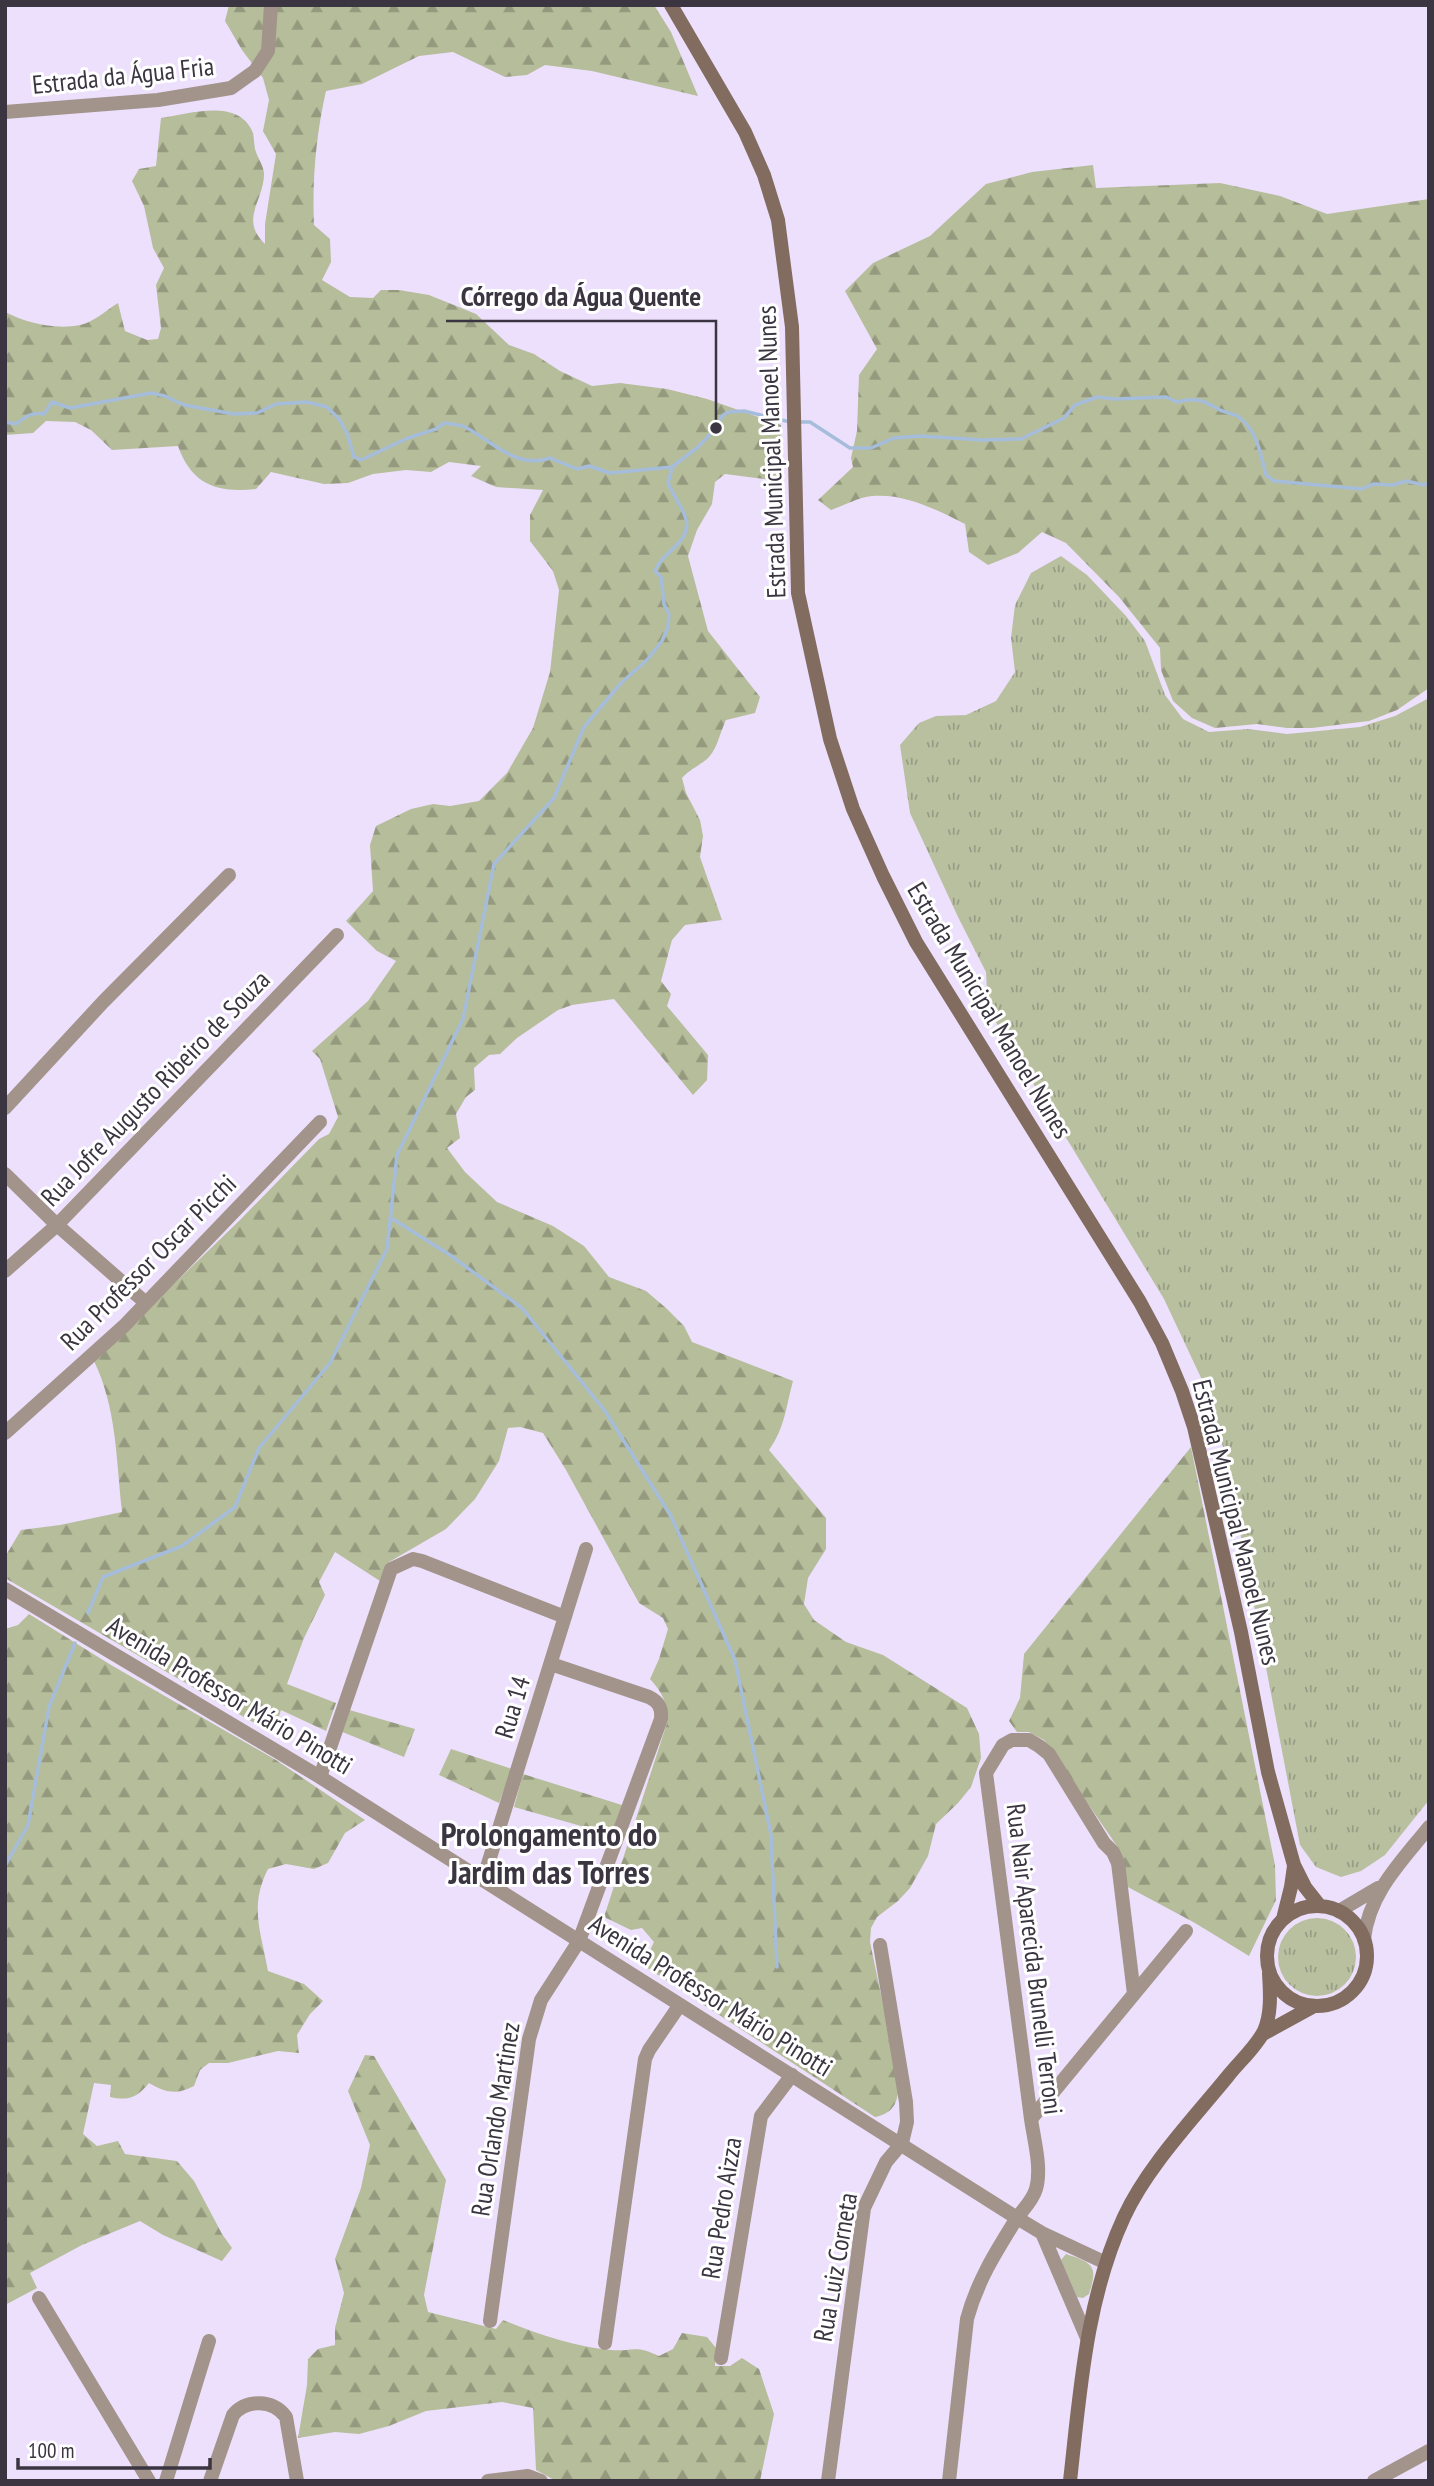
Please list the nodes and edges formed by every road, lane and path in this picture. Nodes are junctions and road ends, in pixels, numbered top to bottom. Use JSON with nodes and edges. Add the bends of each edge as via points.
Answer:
{"nodes":[{"id":1,"x":271,"y":5,"type":"edge"},
{"id":2,"x":671,"y":5,"type":"edge"},
{"id":3,"x":5,"y":112,"type":"edge"},
{"id":4,"x":229,"y":874,"type":"dead end"},
{"id":5,"x":337,"y":935,"type":"dead end"},
{"id":6,"x":5,"y":1108,"type":"edge"},
{"id":7,"x":320,"y":1122,"type":"dead end"},
{"id":8,"x":5,"y":1174,"type":"edge"},
{"id":9,"x":57,"y":1225,"type":"junction"},
{"id":10,"x":5,"y":1271,"type":"edge"},
{"id":11,"x":146,"y":1303,"type":"junction"},
{"id":12,"x":5,"y":1433,"type":"edge"},
{"id":13,"x":586,"y":1549,"type":"dead end"},
{"id":14,"x":5,"y":1589,"type":"edge"},
{"id":15,"x":565,"y":1617,"type":"junction"},
{"id":16,"x":551,"y":1664,"type":"junction"},
{"id":17,"x":320,"y":1777,"type":"junction"},
{"id":18,"x":1429,"y":1827,"type":"edge"},
{"id":19,"x":1294,"y":1865,"type":"junction"},
{"id":20,"x":483,"y":1881,"type":"junction"},
{"id":21,"x":1382,"y":1885,"type":"junction"},
{"id":22,"x":1320,"y":1906,"type":"junction"},
{"id":23,"x":1339,"y":1911,"type":"junction"},
{"id":24,"x":1283,"y":1919,"type":"junction"},
{"id":25,"x":1186,"y":1931,"type":"dead end"},
{"id":26,"x":1364,"y":1939,"type":"junction"},
{"id":27,"x":579,"y":1941,"type":"junction"},
{"id":28,"x":880,"y":1945,"type":"dead end"},
{"id":29,"x":1269,"y":1973,"type":"junction"},
{"id":30,"x":1134,"y":1994,"type":"junction"},
{"id":31,"x":679,"y":2006,"type":"junction"},
{"id":32,"x":1314,"y":2006,"type":"junction"},
{"id":33,"x":1262,"y":2034,"type":"junction"},
{"id":34,"x":792,"y":2075,"type":"junction"},
{"id":35,"x":1031,"y":2119,"type":"junction"},
{"id":36,"x":902,"y":2143,"type":"junction"},
{"id":37,"x":1017,"y":2218,"type":"junction"},
{"id":38,"x":1042,"y":2233,"type":"junction"},
{"id":39,"x":1106,"y":2263,"type":"junction"},
{"id":40,"x":40,"y":2298,"type":"dead end"},
{"id":41,"x":490,"y":2320,"type":"dead end"},
{"id":42,"x":1087,"y":2338,"type":"junction"},
{"id":43,"x":209,"y":2341,"type":"dead end"},
{"id":44,"x":605,"y":2343,"type":"dead end"},
{"id":45,"x":721,"y":2358,"type":"dead end"},
{"id":46,"x":1429,"y":2451,"type":"edge"},
{"id":47,"x":149,"y":2481,"type":"edge"},
{"id":48,"x":166,"y":2481,"type":"edge"},
{"id":49,"x":210,"y":2481,"type":"edge"},
{"id":50,"x":297,"y":2481,"type":"edge"},
{"id":51,"x":488,"y":2481,"type":"edge"},
{"id":52,"x":541,"y":2481,"type":"edge"},
{"id":53,"x":828,"y":2481,"type":"edge"},
{"id":54,"x":949,"y":2481,"type":"edge"},
{"id":55,"x":1070,"y":2481,"type":"edge"},
{"id":56,"x":1374,"y":2481,"type":"edge"}],
"edges":[{"from":1,"to":3,"type":"street","name":"Estrada da Água Fria","via":[[268,51],[255,71],[231,88],[158,100]]},
{"from":2,"to":19,"type":"main road","name":"Estrada Municipal Manoel Nunes","via":[[745,132],[778,220],[792,327],[798,593],[830,739],[853,809],[916,942],[1162,1343],[1182,1391],[1205,1472],[1268,1772]]},
{"from":4,"to":6,"type":"street"},
{"from":5,"to":9,"type":"street","name":"Rua Jofre Augusto Ribeiro de Souza"},
{"from":7,"to":11,"type":"street","name":"Rua Professor Oscar Picchi"},
{"from":8,"to":9,"type":"street"},
{"from":9,"to":10,"type":"street","name":"Rua Jofre Augusto Ribeiro de Souza"},
{"from":9,"to":11,"type":"street"},
{"from":11,"to":12,"type":"street","name":"Rua Professor Oscar Picchi"},
{"from":13,"to":15,"type":"street","name":"Rua 14"},
{"from":14,"to":17,"type":"street","name":"Avenida Professor Mário Pinotti"},
{"from":15,"to":16,"type":"street","name":"Rua 14"},
{"from":15,"to":17,"type":"street","via":[[422,1561],[397,1565],[386,1577]]},
{"from":16,"to":20,"type":"street","name":"Rua 14"},
{"from":16,"to":27,"type":"street","name":"Rua Orlando Martinez","via":[[639,1692],[656,1700],[662,1710]]},
{"from":17,"to":20,"type":"street","name":"Avenida Professor Mário Pinotti"},
{"from":18,"to":21,"type":"street"},
{"from":19,"to":22,"type":"main road","name":"Estrada Municipal Manoel Nunes"},
{"from":19,"to":24,"type":"main road","name":"Estrada Municipal Manoel Nunes"},
{"from":20,"to":27,"type":"street","name":"Avenida Professor Mário Pinotti"},
{"from":21,"to":23,"type":"street"},
{"from":21,"to":26,"type":"street","via":[[1369,1911]]},
{"from":22,"to":23,"type":"main road"},
{"from":22,"to":24,"type":"main road","via":[[1300,1909]]},
{"from":23,"to":26,"type":"main road","via":[[1354,1922]]},
{"from":24,"to":29,"type":"main road","via":[[1267,1954]]},
{"from":25,"to":30,"type":"street"},
{"from":26,"to":32,"type":"main road","via":[[1367,1959],[1362,1978],[1350,1993],[1333,2003]]},
{"from":27,"to":31,"type":"street","name":"Avenida Professor Mário Pinotti"},
{"from":27,"to":41,"type":"street","name":"Rua Orlando Martinez","via":[[541,2000],[529,2039]]},
{"from":28,"to":36,"type":"street","name":"Rua Luiz Corneta","via":[[906,2102]]},
{"from":29,"to":32,"type":"main road","via":[[1287,1996]]},
{"from":29,"to":33,"type":"main road","via":[[1269,2004]]},
{"from":30,"to":35,"type":"street"},
{"from":30,"to":35,"type":"street","name":"Rua Nair Aparecida Brunelli Terroni","via":[[1113,1852],[1049,1754],[1029,1740],[1012,1740],[1003,1745],[986,1773]]},
{"from":31,"to":34,"type":"street","name":"Avenida Professor Mário Pinotti"},
{"from":31,"to":44,"type":"street","via":[[645,2059]]},
{"from":32,"to":33,"type":"main road"},
{"from":33,"to":39,"type":"main road","via":[[1144,2183],[1124,2216]]},
{"from":34,"to":36,"type":"street","name":"Avenida Professor Mário Pinotti"},
{"from":34,"to":45,"type":"street","name":"Rua Pedro Aizza","via":[[761,2116]]},
{"from":35,"to":37,"type":"street","name":"Rua Nair Aparecida Brunelli Terroni","via":[[1037,2187]]},
{"from":36,"to":37,"type":"street","name":"Avenida Professor Mário Pinotti"},
{"from":36,"to":53,"type":"street","name":"Rua Luiz Corneta","via":[[886,2162],[864,2208]]},
{"from":37,"to":38,"type":"street","name":"Avenida Professor Mário Pinotti"},
{"from":37,"to":54,"type":"street","name":"Rua Nair Aparecida Brunelli Terroni","via":[[979,2281],[967,2319]]},
{"from":38,"to":39,"type":"street","name":"Avenida Professor Mário Pinotti"},
{"from":38,"to":42,"type":"street"},
{"from":39,"to":42,"type":"main road"},
{"from":40,"to":47,"type":"street"},
{"from":42,"to":55,"type":"main road"},
{"from":43,"to":48,"type":"street"},
{"from":46,"to":56,"type":"street"},
{"from":49,"to":50,"type":"street","via":[[233,2415],[250,2403],[282,2412],[290,2430]]},
{"from":51,"to":52,"type":"street","via":[[528,2476]]}]}
